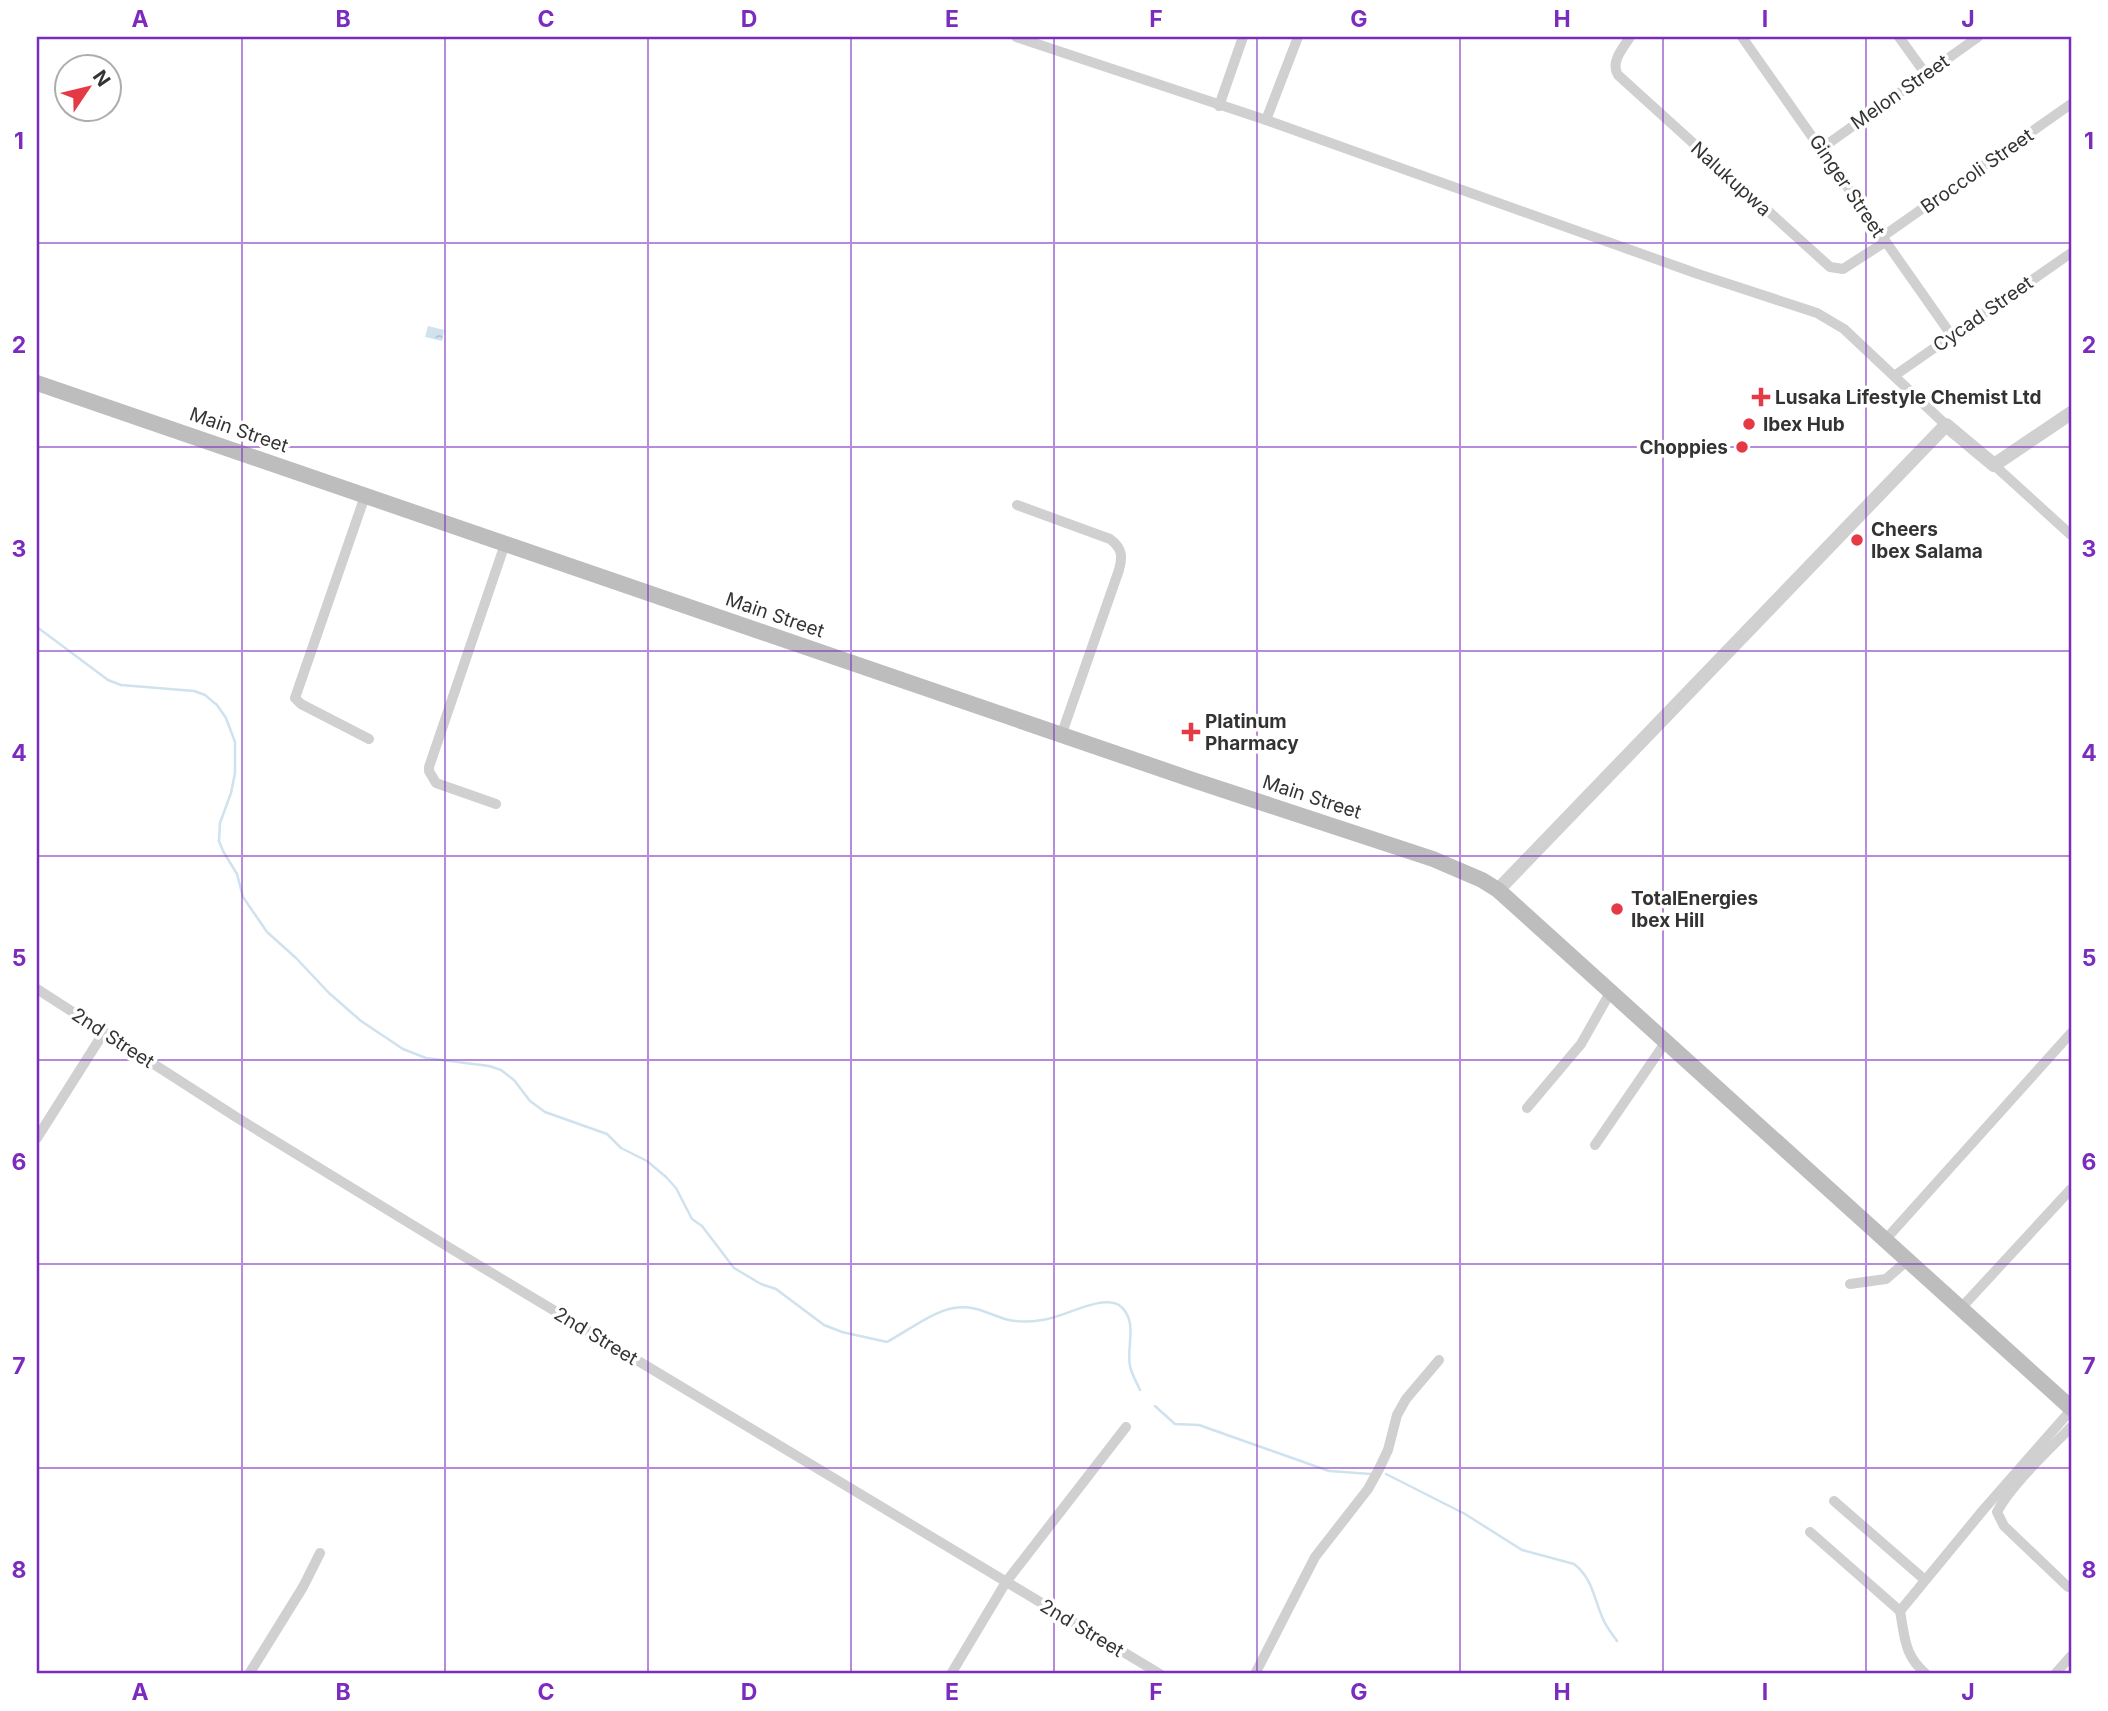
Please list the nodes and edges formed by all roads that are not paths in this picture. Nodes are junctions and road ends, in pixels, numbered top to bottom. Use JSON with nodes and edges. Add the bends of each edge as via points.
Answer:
{"nodes":[{"id":1,"x":1016,"y":37,"type":"edge"},
{"id":2,"x":1243,"y":37,"type":"edge"},
{"id":3,"x":1298,"y":37,"type":"edge"},
{"id":4,"x":1630,"y":37,"type":"edge"},
{"id":5,"x":1742,"y":37,"type":"edge"},
{"id":6,"x":1899,"y":37,"type":"edge"},
{"id":7,"x":1978,"y":37,"type":"edge"},
{"id":8,"x":1031,"y":39,"type":"edge"},
{"id":9,"x":1925,"y":74,"type":"junction"},
{"id":10,"x":2071,"y":104,"type":"edge"},
{"id":11,"x":1219,"y":106,"type":"junction"},
{"id":12,"x":1266,"y":120,"type":"junction"},
{"id":13,"x":1822,"y":148,"type":"junction"},
{"id":14,"x":1884,"y":240,"type":"junction"},
{"id":15,"x":2071,"y":253,"type":"edge"},
{"id":16,"x":1952,"y":335,"type":"junction"},
{"id":17,"x":1894,"y":376,"type":"junction"},
{"id":18,"x":37,"y":383,"type":"edge"},
{"id":19,"x":2071,"y":413,"type":"edge"},
{"id":20,"x":1946,"y":425,"type":"junction"},
{"id":21,"x":1994,"y":465,"type":"junction"},
{"id":22,"x":365,"y":496,"type":"junction"},
{"id":23,"x":1017,"y":505,"type":"dead end"},
{"id":24,"x":2071,"y":535,"type":"edge"},
{"id":25,"x":505,"y":544,"type":"junction"},
{"id":26,"x":1062,"y":733,"type":"junction"},
{"id":27,"x":369,"y":739,"type":"dead end"},
{"id":28,"x":496,"y":804,"type":"dead end"},
{"id":29,"x":1498,"y":890,"type":"junction"},
{"id":30,"x":37,"y":989,"type":"edge"},
{"id":31,"x":1611,"y":991,"type":"junction"},
{"id":32,"x":104,"y":1032,"type":"junction"},
{"id":33,"x":2071,"y":1032,"type":"edge"},
{"id":34,"x":1667,"y":1040,"type":"junction"},
{"id":35,"x":1527,"y":1108,"type":"dead end"},
{"id":36,"x":37,"y":1138,"type":"edge"},
{"id":37,"x":1595,"y":1145,"type":"dead end"},
{"id":38,"x":2071,"y":1189,"type":"edge"},
{"id":39,"x":1886,"y":1240,"type":"junction"},
{"id":40,"x":1908,"y":1260,"type":"junction"},
{"id":41,"x":1850,"y":1284,"type":"dead end"},
{"id":42,"x":1962,"y":1307,"type":"junction"},
{"id":43,"x":1438,"y":1360,"type":"dead end"},
{"id":44,"x":2071,"y":1409,"type":"edge"},
{"id":45,"x":1126,"y":1427,"type":"dead end"},
{"id":46,"x":2071,"y":1427,"type":"edge"},
{"id":47,"x":1834,"y":1501,"type":"dead end"},
{"id":48,"x":1810,"y":1532,"type":"dead end"},
{"id":49,"x":320,"y":1553,"type":"dead end"},
{"id":50,"x":1925,"y":1580,"type":"junction"},
{"id":51,"x":1006,"y":1582,"type":"junction"},
{"id":52,"x":2068,"y":1587,"type":"dead end"},
{"id":53,"x":1900,"y":1611,"type":"junction"},
{"id":54,"x":2071,"y":1656,"type":"edge"},
{"id":55,"x":249,"y":1674,"type":"edge"},
{"id":56,"x":951,"y":1674,"type":"edge"},
{"id":57,"x":1160,"y":1674,"type":"edge"},
{"id":58,"x":1255,"y":1674,"type":"edge"},
{"id":59,"x":1926,"y":1674,"type":"edge"},
{"id":60,"x":2055,"y":1674,"type":"edge"}],
"edges":[{"from":1,"to":8,"type":"street"},
{"from":2,"to":11,"type":"street"},
{"from":3,"to":12,"type":"street"},
{"from":4,"to":14,"type":"street","name":"Nalukupwa","via":[[1615,63],[1618,75],[1830,267],[1843,269]]},
{"from":5,"to":13,"type":"street","name":"Ginger Street"},
{"from":6,"to":9,"type":"street"},
{"from":7,"to":9,"type":"street","name":"Melon Street"},
{"from":8,"to":11,"type":"street"},
{"from":9,"to":13,"type":"street","name":"Melon Street"},
{"from":10,"to":14,"type":"street","name":"Broccoli Street"},
{"from":11,"to":12,"type":"street"},
{"from":12,"to":17,"type":"street","via":[[1817,313],[1844,329]]},
{"from":13,"to":14,"type":"street","name":"Ginger Street"},
{"from":14,"to":16,"type":"street","name":"Ginger Street"},
{"from":15,"to":16,"type":"street","name":"Cycad Street"},
{"from":16,"to":17,"type":"street","name":"Cycad Street"},
{"from":17,"to":20,"type":"street"},
{"from":18,"to":22,"type":"main road","name":"Main Street"},
{"from":19,"to":21,"type":"street"},
{"from":20,"to":21,"type":"street"},
{"from":20,"to":29,"type":"street"},
{"from":21,"to":24,"type":"street"},
{"from":22,"to":25,"type":"main road","name":"Main Street"},
{"from":22,"to":27,"type":"street","via":[[295,698]]},
{"from":23,"to":26,"type":"street","via":[[1110,539],[1122,553]]},
{"from":25,"to":26,"type":"main road","name":"Main Street"},
{"from":25,"to":28,"type":"street","via":[[429,771],[436,783]]},
{"from":26,"to":29,"type":"main road","name":"Main Street","via":[[1433,859]]},
{"from":29,"to":31,"type":"main road","name":"Main Street"},
{"from":30,"to":32,"type":"street","name":"2nd Street"},
{"from":31,"to":34,"type":"main road","name":"Main Street"},
{"from":31,"to":35,"type":"street","via":[[1581,1044]]},
{"from":32,"to":36,"type":"street"},
{"from":32,"to":51,"type":"street","name":"2nd Street","via":[[455,1251]]},
{"from":33,"to":39,"type":"street"},
{"from":34,"to":37,"type":"street"},
{"from":34,"to":39,"type":"main road","name":"Main Street"},
{"from":38,"to":42,"type":"street"},
{"from":39,"to":40,"type":"main road","name":"Main Street"},
{"from":40,"to":41,"type":"street","via":[[1886,1279]]},
{"from":40,"to":42,"type":"main road","name":"Main Street"},
{"from":42,"to":44,"type":"main road","name":"Main Street"},
{"from":43,"to":58,"type":"street","via":[[1406,1399],[1373,1479],[1315,1557]]},
{"from":44,"to":50,"type":"street"},
{"from":45,"to":51,"type":"street"},
{"from":46,"to":52,"type":"street","via":[[1997,1512],[2004,1526]]},
{"from":47,"to":50,"type":"street"},
{"from":48,"to":53,"type":"street"},
{"from":49,"to":55,"type":"street"},
{"from":50,"to":53,"type":"street"},
{"from":51,"to":56,"type":"street"},
{"from":51,"to":57,"type":"street","name":"2nd Street"},
{"from":53,"to":59,"type":"street","via":[[1911,1660]]},
{"from":54,"to":60,"type":"street"}]}
